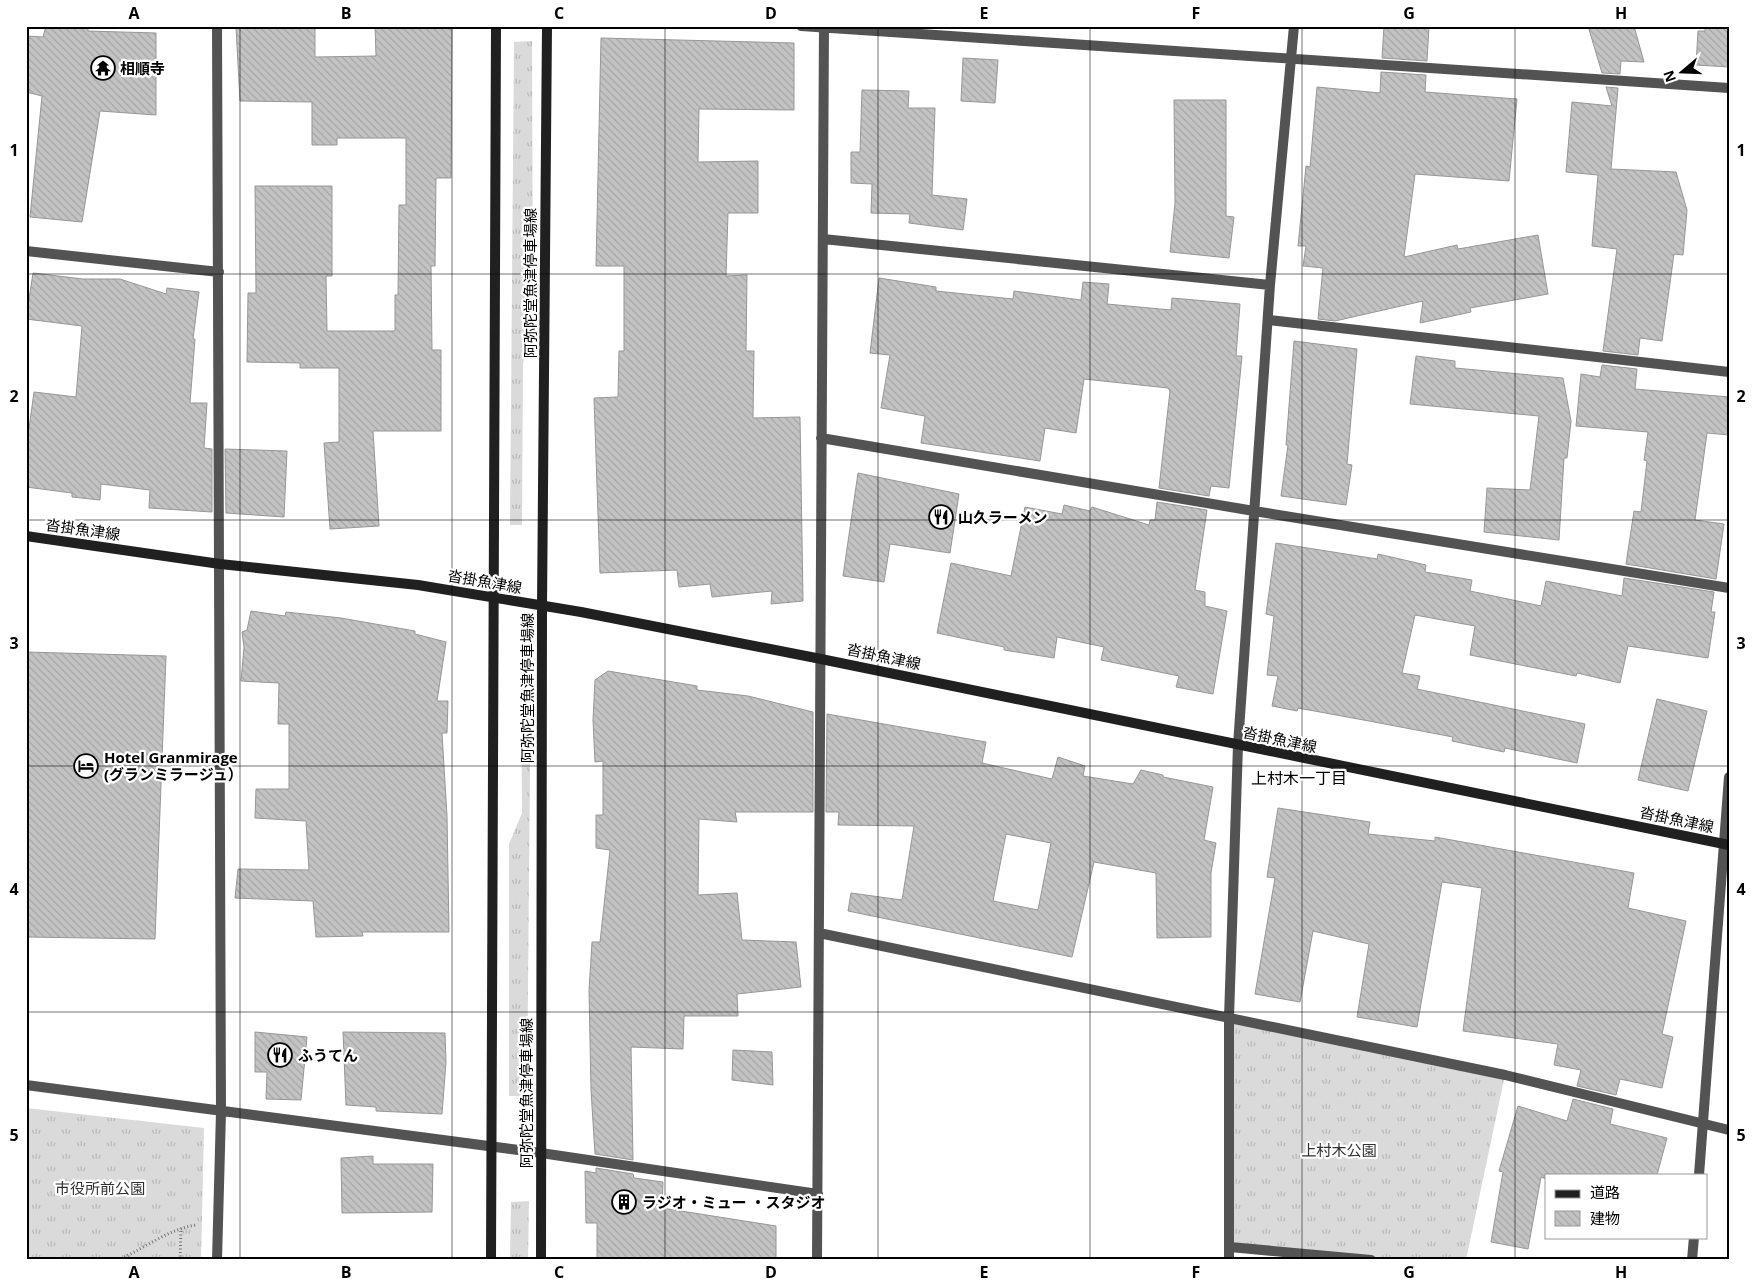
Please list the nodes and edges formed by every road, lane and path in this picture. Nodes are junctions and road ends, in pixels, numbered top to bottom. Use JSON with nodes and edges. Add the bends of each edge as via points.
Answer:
{"nodes":[{"id":1,"x":217,"y":26,"type":"edge"},
{"id":2,"x":496,"y":26,"type":"edge"},
{"id":3,"x":547,"y":26,"type":"edge"},
{"id":4,"x":801,"y":26,"type":"edge"},
{"id":5,"x":1294,"y":26,"type":"edge"},
{"id":6,"x":824,"y":27,"type":"edge"},
{"id":7,"x":1292,"y":59,"type":"junction"},
{"id":8,"x":1729,"y":88,"type":"edge"},
{"id":9,"x":823,"y":239,"type":"junction"},
{"id":10,"x":26,"y":251,"type":"edge"},
{"id":11,"x":219,"y":272,"type":"junction"},
{"id":12,"x":1270,"y":285,"type":"junction"},
{"id":13,"x":1269,"y":320,"type":"junction"},
{"id":14,"x":1729,"y":372,"type":"edge"},
{"id":15,"x":822,"y":438,"type":"junction"},
{"id":16,"x":1254,"y":512,"type":"junction"},
{"id":17,"x":26,"y":536,"type":"edge"},
{"id":18,"x":220,"y":564,"type":"junction"},
{"id":19,"x":1729,"y":588,"type":"edge"},
{"id":20,"x":493,"y":598,"type":"junction"},
{"id":21,"x":542,"y":606,"type":"junction"},
{"id":22,"x":821,"y":658,"type":"junction"},
{"id":23,"x":1238,"y":745,"type":"junction"},
{"id":24,"x":1729,"y":777,"type":"edge"},
{"id":25,"x":1725,"y":845,"type":"edge"},
{"id":26,"x":819,"y":933,"type":"junction"},
{"id":27,"x":1229,"y":1018,"type":"junction"},
{"id":28,"x":26,"y":1085,"type":"edge"},
{"id":29,"x":221,"y":1112,"type":"junction"},
{"id":30,"x":1703,"y":1125,"type":"junction"},
{"id":31,"x":1729,"y":1130,"type":"edge"},
{"id":32,"x":491,"y":1146,"type":"junction"},
{"id":33,"x":541,"y":1153,"type":"junction"},
{"id":34,"x":1699,"y":1174,"type":"edge"},
{"id":35,"x":818,"y":1194,"type":"junction"},
{"id":36,"x":218,"y":1223,"type":"junction"},
{"id":37,"x":181,"y":1227,"type":"junction"},
{"id":38,"x":1694,"y":1238,"type":"edge"},
{"id":39,"x":1230,"y":1247,"type":"junction"},
{"id":40,"x":118,"y":1260,"type":"edge"},
{"id":41,"x":180,"y":1260,"type":"edge"},
{"id":42,"x":217,"y":1260,"type":"edge"},
{"id":43,"x":491,"y":1260,"type":"edge"},
{"id":44,"x":541,"y":1260,"type":"edge"},
{"id":45,"x":817,"y":1260,"type":"edge"},
{"id":46,"x":1229,"y":1260,"type":"edge"},
{"id":47,"x":1371,"y":1260,"type":"edge"},
{"id":48,"x":1692,"y":1260,"type":"edge"}],
"edges":[{"from":1,"to":11,"type":"street"},
{"from":2,"to":20,"type":"main road"},
{"from":3,"to":21,"type":"main road","name":"阿弥陀堂魚津停車場線"},
{"from":4,"to":6,"type":"street"},
{"from":5,"to":7,"type":"street"},
{"from":6,"to":7,"type":"street"},
{"from":6,"to":9,"type":"street"},
{"from":7,"to":8,"type":"street"},
{"from":7,"to":12,"type":"street"},
{"from":9,"to":12,"type":"street"},
{"from":9,"to":15,"type":"street"},
{"from":10,"to":11,"type":"street"},
{"from":11,"to":18,"type":"street"},
{"from":12,"to":13,"type":"street"},
{"from":13,"to":14,"type":"street"},
{"from":13,"to":16,"type":"street"},
{"from":15,"to":16,"type":"street"},
{"from":15,"to":22,"type":"street"},
{"from":16,"to":19,"type":"street"},
{"from":16,"to":23,"type":"street"},
{"from":17,"to":18,"type":"main road","name":"沓掛魚津線"},
{"from":18,"to":20,"type":"main road","name":"沓掛魚津線","via":[[418,585]]},
{"from":18,"to":29,"type":"street"},
{"from":20,"to":21,"type":"main road","name":"沓掛魚津線"},
{"from":20,"to":32,"type":"main road"},
{"from":21,"to":22,"type":"main road","name":"沓掛魚津線"},
{"from":21,"to":33,"type":"main road","name":"阿弥陀堂魚津停車場線"},
{"from":22,"to":23,"type":"main road","name":"沓掛魚津線"},
{"from":22,"to":26,"type":"street"},
{"from":23,"to":25,"type":"main road","name":"沓掛魚津線"},
{"from":23,"to":27,"type":"street"},
{"from":24,"to":25,"type":"street"},
{"from":25,"to":30,"type":"street"},
{"from":26,"to":27,"type":"street"},
{"from":26,"to":35,"type":"street"},
{"from":27,"to":30,"type":"street","via":[[1505,1075]]},
{"from":27,"to":39,"type":"street"},
{"from":28,"to":29,"type":"street"},
{"from":29,"to":32,"type":"street"},
{"from":29,"to":36,"type":"street"},
{"from":30,"to":31,"type":"street"},
{"from":30,"to":34,"type":"street"},
{"from":32,"to":33,"type":"street"},
{"from":32,"to":43,"type":"main road"},
{"from":33,"to":35,"type":"street"},
{"from":33,"to":44,"type":"main road","name":"阿弥陀堂魚津停車場線"},
{"from":35,"to":45,"type":"street"},
{"from":36,"to":37,"type":"path"},
{"from":36,"to":42,"type":"street"},
{"from":37,"to":40,"type":"path"},
{"from":37,"to":41,"type":"path"},
{"from":38,"to":48,"type":"street"},
{"from":39,"to":46,"type":"street"},
{"from":39,"to":47,"type":"street"}]}
